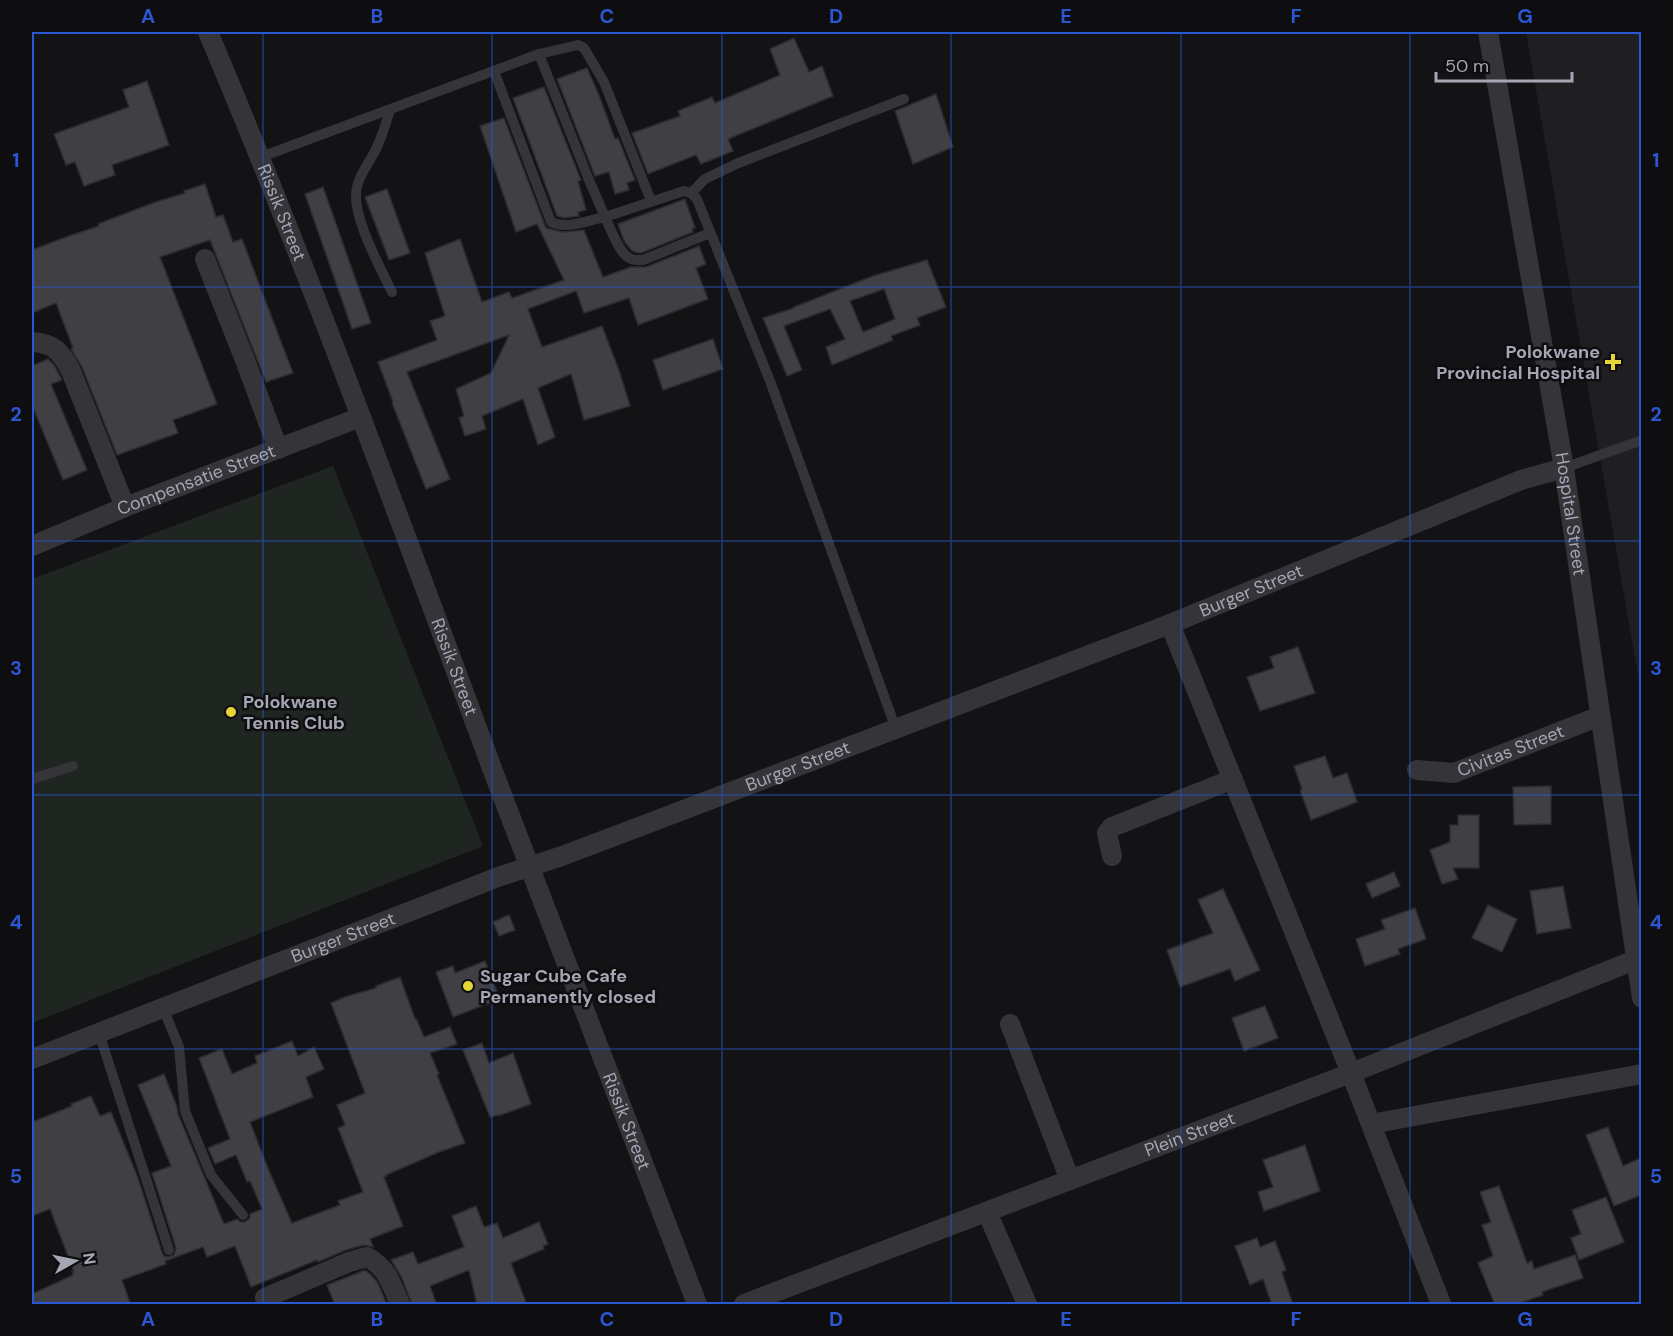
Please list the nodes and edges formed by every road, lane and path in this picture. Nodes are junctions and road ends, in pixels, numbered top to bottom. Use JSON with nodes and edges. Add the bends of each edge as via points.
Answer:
{"nodes":[{"id":1,"x":208,"y":32,"type":"edge"},
{"id":2,"x":1488,"y":32,"type":"edge"},
{"id":3,"x":539,"y":54,"type":"junction"},
{"id":4,"x":494,"y":71,"type":"junction"},
{"id":5,"x":904,"y":99,"type":"dead end"},
{"id":6,"x":390,"y":110,"type":"junction"},
{"id":7,"x":261,"y":157,"type":"junction"},
{"id":8,"x":691,"y":193,"type":"junction"},
{"id":9,"x":651,"y":201,"type":"junction"},
{"id":10,"x":605,"y":217,"type":"junction"},
{"id":11,"x":710,"y":233,"type":"junction"},
{"id":12,"x":205,"y":259,"type":"dead end"},
{"id":13,"x":392,"y":292,"type":"dead end"},
{"id":14,"x":32,"y":342,"type":"edge"},
{"id":15,"x":362,"y":417,"type":"junction"},
{"id":16,"x":1641,"y":441,"type":"edge"},
{"id":17,"x":278,"y":449,"type":"junction"},
{"id":18,"x":1564,"y":468,"type":"junction"},
{"id":19,"x":125,"y":507,"type":"junction"},
{"id":20,"x":32,"y":546,"type":"edge"},
{"id":21,"x":1170,"y":624,"type":"junction"},
{"id":22,"x":1600,"y":717,"type":"junction"},
{"id":23,"x":896,"y":729,"type":"junction"},
{"id":24,"x":73,"y":766,"type":"dead end"},
{"id":25,"x":1417,"y":770,"type":"dead end"},
{"id":26,"x":32,"y":779,"type":"edge"},
{"id":27,"x":1233,"y":779,"type":"junction"},
{"id":28,"x":1112,"y":856,"type":"dead end"},
{"id":29,"x":529,"y":867,"type":"junction"},
{"id":30,"x":1635,"y":960,"type":"junction"},
{"id":31,"x":1641,"y":998,"type":"edge"},
{"id":32,"x":163,"y":1008,"type":"junction"},
{"id":33,"x":1010,"y":1024,"type":"dead end"},
{"id":34,"x":99,"y":1033,"type":"junction"},
{"id":35,"x":32,"y":1059,"type":"edge"},
{"id":36,"x":1351,"y":1073,"type":"junction"},
{"id":37,"x":1641,"y":1074,"type":"edge"},
{"id":38,"x":1371,"y":1124,"type":"junction"},
{"id":39,"x":1070,"y":1180,"type":"junction"},
{"id":40,"x":987,"y":1212,"type":"junction"},
{"id":41,"x":243,"y":1215,"type":"dead end"},
{"id":42,"x":169,"y":1250,"type":"dead end"},
{"id":43,"x":265,"y":1298,"type":"dead end"},
{"id":44,"x":400,"y":1305,"type":"edge"},
{"id":45,"x":697,"y":1305,"type":"edge"},
{"id":46,"x":744,"y":1305,"type":"edge"},
{"id":47,"x":1027,"y":1305,"type":"edge"},
{"id":48,"x":1441,"y":1305,"type":"edge"}],
"edges":[{"from":1,"to":7,"type":"street","name":"Rissik Street"},
{"from":2,"to":18,"type":"street","name":"Hospital Street"},
{"from":3,"to":4,"type":"lane"},
{"from":3,"to":9,"type":"lane","via":[[578,45],[584,48],[604,82]]},
{"from":3,"to":10,"type":"lane"},
{"from":4,"to":6,"type":"lane"},
{"from":4,"to":10,"type":"lane","via":[[551,222],[566,226]]},
{"from":5,"to":8,"type":"lane","via":[[736,164],[705,179]]},
{"from":6,"to":7,"type":"lane"},
{"from":6,"to":13,"type":"lane","via":[[356,188],[355,204]]},
{"from":7,"to":15,"type":"street","name":"Rissik Street"},
{"from":8,"to":9,"type":"lane","via":[[684,190]]},
{"from":8,"to":11,"type":"lane"},
{"from":9,"to":10,"type":"lane"},
{"from":10,"to":11,"type":"lane","via":[[620,248],[633,260],[643,260]]},
{"from":11,"to":23,"type":"lane","via":[[770,381]]},
{"from":12,"to":17,"type":"street"},
{"from":14,"to":19,"type":"street","via":[[53,347],[63,355]]},
{"from":15,"to":17,"type":"street","name":"Compensatie Street"},
{"from":15,"to":29,"type":"street","name":"Rissik Street"},
{"from":16,"to":18,"type":"lane"},
{"from":17,"to":19,"type":"street","name":"Compensatie Street"},
{"from":18,"to":21,"type":"street","name":"Burger Street","via":[[1521,480]]},
{"from":18,"to":22,"type":"street","name":"Hospital Street"},
{"from":19,"to":20,"type":"street","name":"Compensatie Street"},
{"from":21,"to":23,"type":"street","name":"Burger Street"},
{"from":21,"to":27,"type":"street"},
{"from":22,"to":25,"type":"street","name":"Civitas Street","via":[[1454,773]]},
{"from":22,"to":30,"type":"street","name":"Hospital Street"},
{"from":23,"to":29,"type":"street","name":"Burger Street"},
{"from":24,"to":26,"type":"lane"},
{"from":27,"to":28,"type":"street","via":[[1112,827],[1107,833]]},
{"from":27,"to":36,"type":"street"},
{"from":29,"to":32,"type":"street","name":"Burger Street"},
{"from":29,"to":45,"type":"street","name":"Rissik Street"},
{"from":30,"to":31,"type":"street","name":"Hospital Street"},
{"from":30,"to":36,"type":"street","name":"Plein Street"},
{"from":32,"to":34,"type":"street","name":"Burger Street"},
{"from":32,"to":41,"type":"lane","via":[[179,1047],[185,1111],[211,1174]]},
{"from":33,"to":39,"type":"street"},
{"from":34,"to":35,"type":"street","name":"Burger Street"},
{"from":34,"to":42,"type":"lane"},
{"from":36,"to":38,"type":"street"},
{"from":36,"to":39,"type":"street","name":"Plein Street"},
{"from":37,"to":38,"type":"street"},
{"from":38,"to":48,"type":"street"},
{"from":39,"to":40,"type":"street","name":"Plein Street"},
{"from":40,"to":46,"type":"street","name":"Plein Street"},
{"from":40,"to":47,"type":"street"},
{"from":43,"to":44,"type":"street","via":[[367,1257],[387,1273]]}]}
